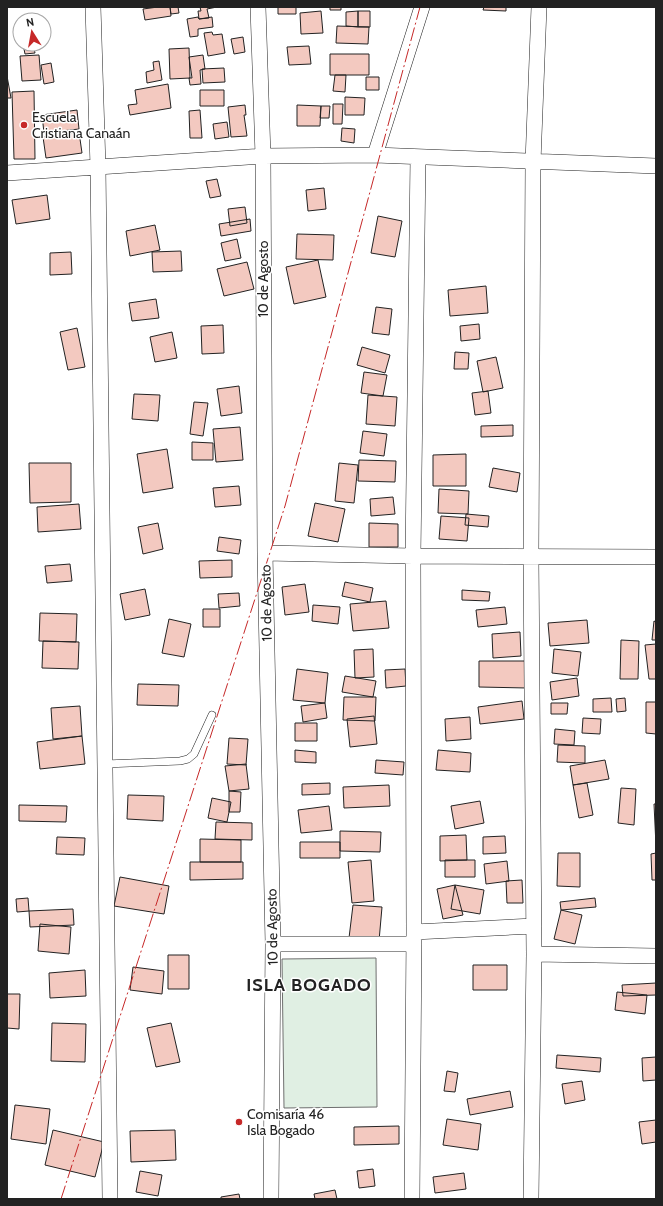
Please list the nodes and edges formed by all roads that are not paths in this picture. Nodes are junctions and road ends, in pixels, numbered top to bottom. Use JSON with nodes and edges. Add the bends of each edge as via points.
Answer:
{"nodes":[{"id":1,"x":93,"y":7,"type":"edge"},
{"id":2,"x":258,"y":7,"type":"edge"},
{"id":3,"x":422,"y":7,"type":"edge"},
{"id":4,"x":539,"y":7,"type":"edge"},
{"id":5,"x":375,"y":155,"type":"junction"},
{"id":6,"x":263,"y":156,"type":"junction"},
{"id":7,"x":418,"y":157,"type":"junction"},
{"id":8,"x":533,"y":162,"type":"junction"},
{"id":9,"x":656,"y":166,"type":"edge"},
{"id":10,"x":98,"y":167,"type":"junction"},
{"id":11,"x":7,"y":173,"type":"edge"},
{"id":12,"x":265,"y":553,"type":"junction"},
{"id":13,"x":414,"y":556,"type":"junction"},
{"id":14,"x":531,"y":556,"type":"junction"},
{"id":15,"x":656,"y":557,"type":"edge"},
{"id":16,"x":212,"y":715,"type":"dead end"},
{"id":17,"x":105,"y":764,"type":"junction"},
{"id":18,"x":534,"y":926,"type":"junction"},
{"id":19,"x":414,"y":938,"type":"junction"},
{"id":20,"x":273,"y":944,"type":"junction"},
{"id":21,"x":534,"y":954,"type":"junction"},
{"id":22,"x":656,"y":956,"type":"edge"},
{"id":23,"x":110,"y":1199,"type":"edge"},
{"id":24,"x":271,"y":1199,"type":"edge"},
{"id":25,"x":412,"y":1199,"type":"edge"},
{"id":26,"x":531,"y":1199,"type":"edge"}],
"edges":[{"from":1,"to":10,"type":"street"},
{"from":2,"to":6,"type":"street","name":"10 de Agosto"},
{"from":3,"to":5,"type":"street"},
{"from":4,"to":8,"type":"street"},
{"from":5,"to":6,"type":"street"},
{"from":5,"to":7,"type":"street"},
{"from":6,"to":10,"type":"street"},
{"from":6,"to":12,"type":"street","name":"10 de Agosto"},
{"from":7,"to":8,"type":"street"},
{"from":7,"to":13,"type":"street"},
{"from":8,"to":9,"type":"street"},
{"from":8,"to":14,"type":"street"},
{"from":10,"to":11,"type":"street"},
{"from":10,"to":17,"type":"street"},
{"from":12,"to":13,"type":"street"},
{"from":12,"to":20,"type":"street","name":"10 de Agosto"},
{"from":13,"to":14,"type":"street"},
{"from":13,"to":19,"type":"street"},
{"from":14,"to":15,"type":"street"},
{"from":14,"to":18,"type":"street"},
{"from":16,"to":17,"type":"lane","via":[[194,754],[188,759]]},
{"from":17,"to":23,"type":"street"},
{"from":18,"to":19,"type":"street"},
{"from":18,"to":21,"type":"street"},
{"from":19,"to":20,"type":"street"},
{"from":19,"to":25,"type":"street"},
{"from":20,"to":24,"type":"street","name":"10 de Agosto"},
{"from":21,"to":22,"type":"street"},
{"from":21,"to":26,"type":"street"}]}
